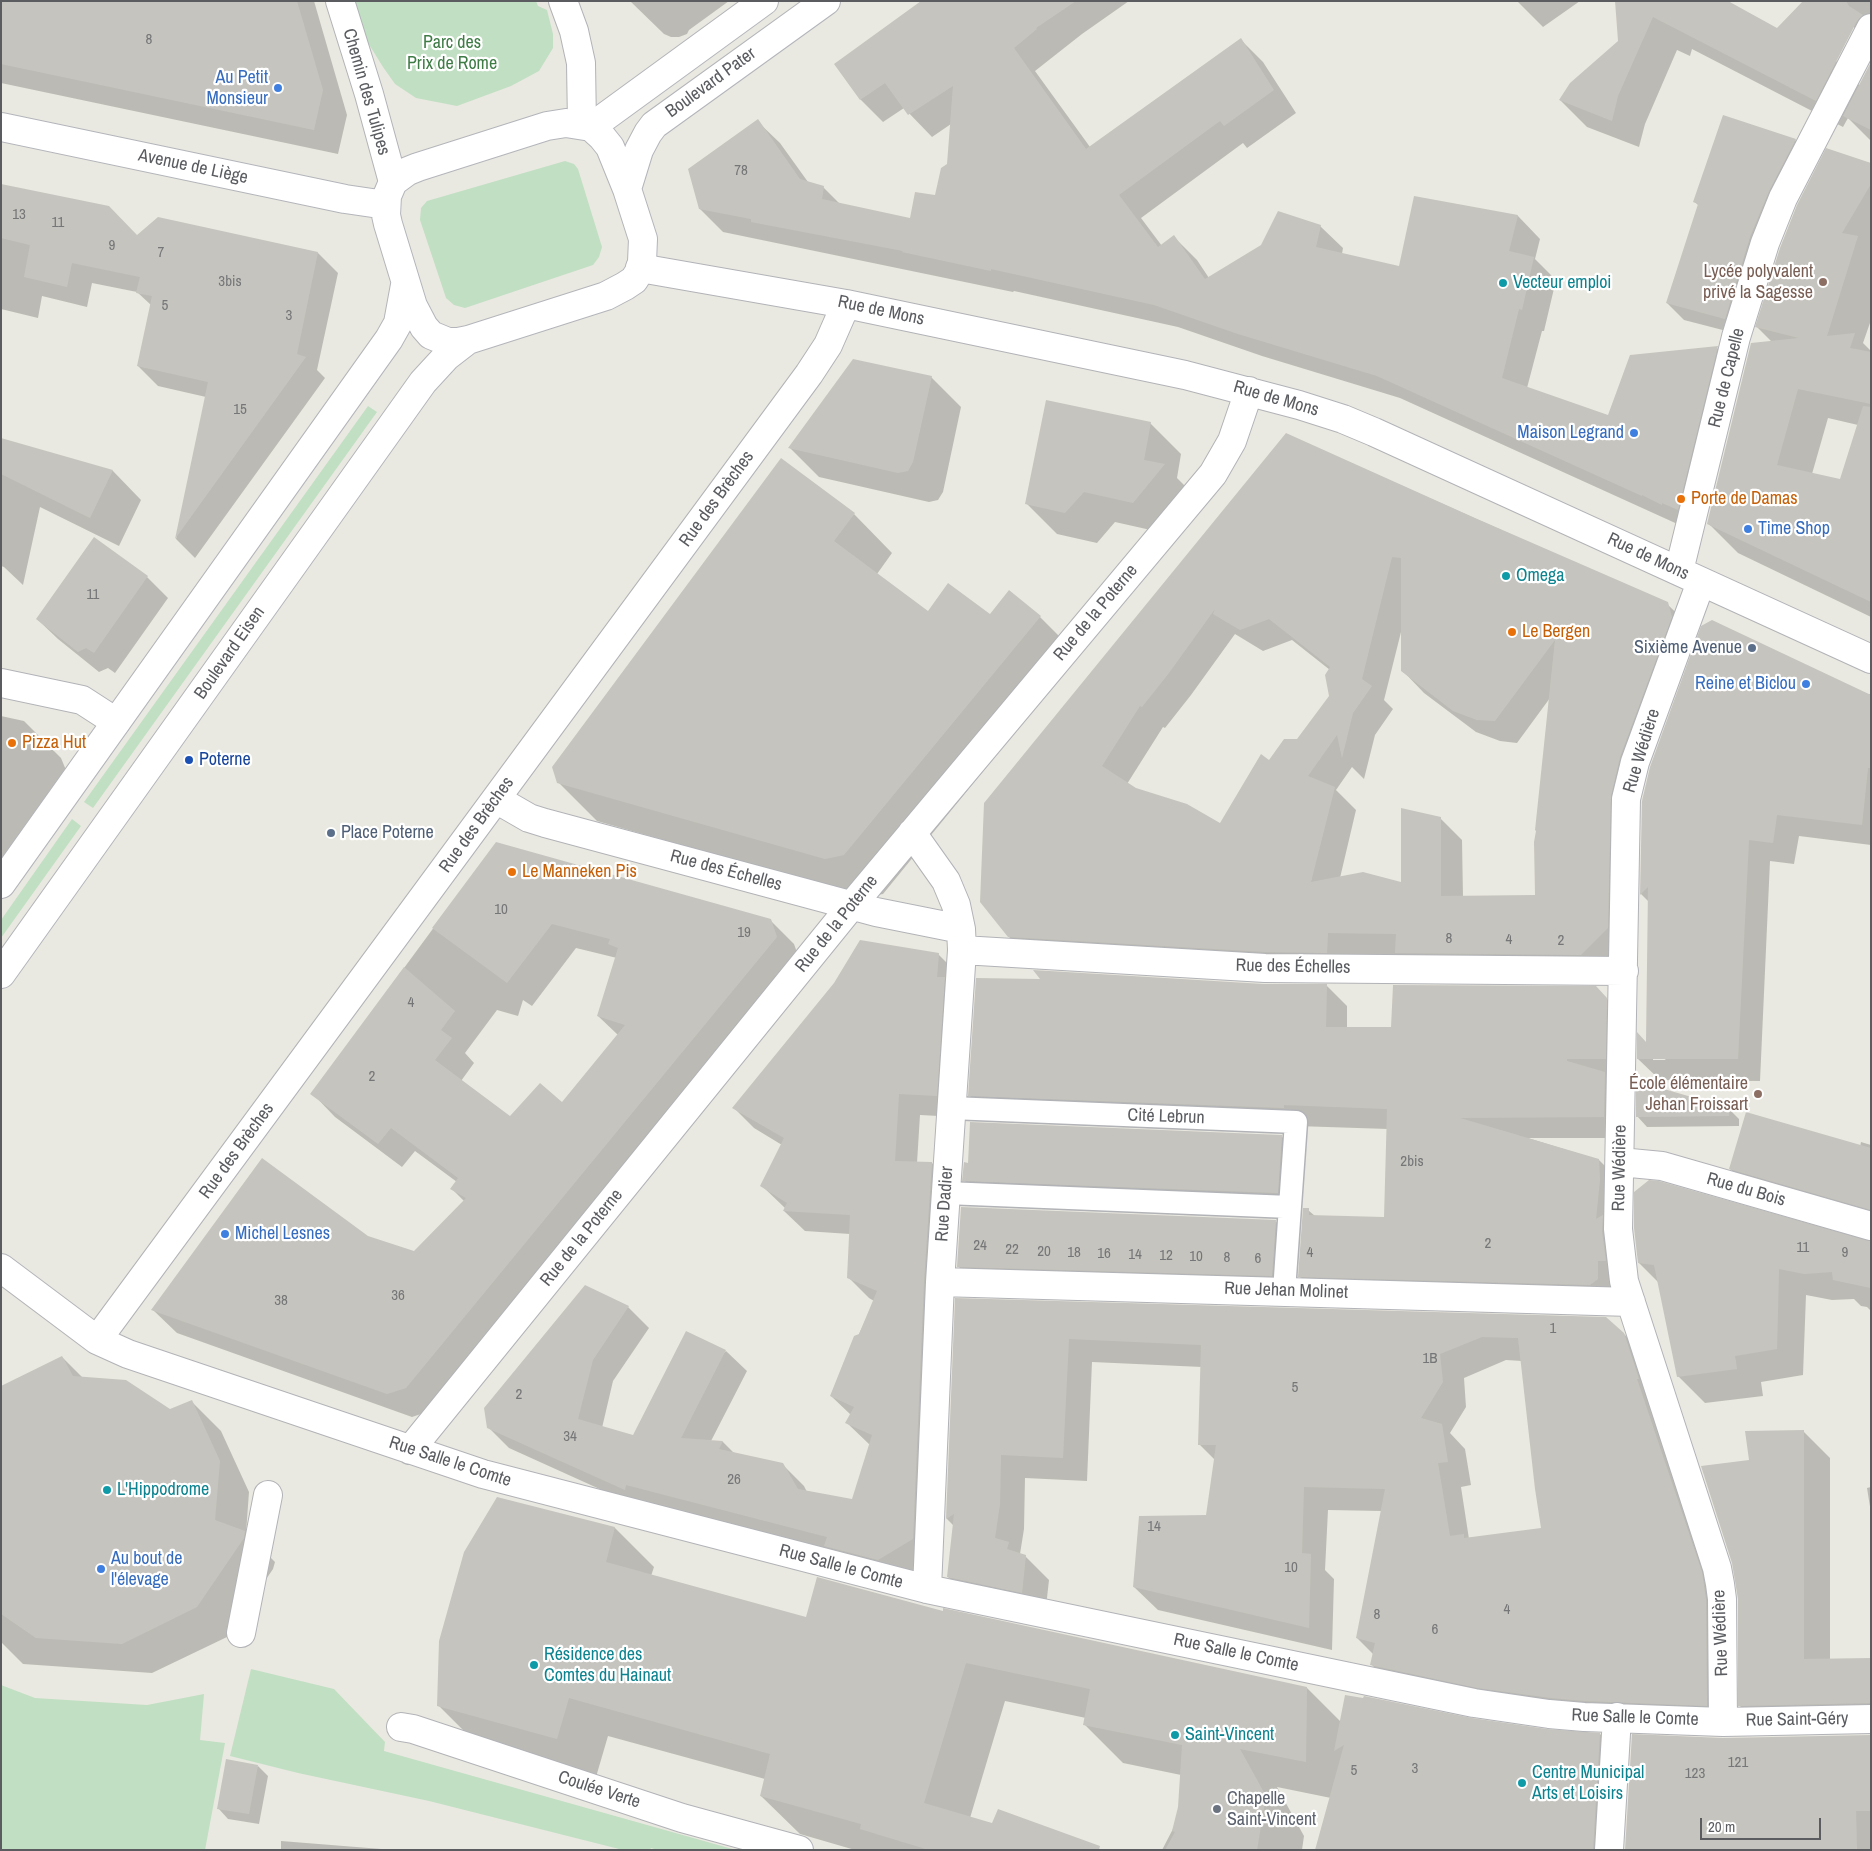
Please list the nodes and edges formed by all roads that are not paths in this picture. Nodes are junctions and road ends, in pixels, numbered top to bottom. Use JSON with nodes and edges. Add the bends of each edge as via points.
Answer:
{"nodes":[{"id":1,"x":340,"y":1,"type":"edge"},
{"id":2,"x":562,"y":1,"type":"edge"},
{"id":3,"x":764,"y":1,"type":"edge"},
{"id":4,"x":826,"y":1,"type":"edge"},
{"id":5,"x":1871,"y":28,"type":"edge"},
{"id":6,"x":587,"y":126,"type":"junction"},
{"id":7,"x":1,"y":127,"type":"edge"},
{"id":8,"x":627,"y":189,"type":"junction"},
{"id":9,"x":389,"y":194,"type":"junction"},
{"id":10,"x":640,"y":268,"type":"junction"},
{"id":11,"x":405,"y":283,"type":"junction"},
{"id":12,"x":846,"y":304,"type":"junction"},
{"id":13,"x":468,"y":340,"type":"junction"},
{"id":14,"x":1249,"y":391,"type":"junction"},
{"id":15,"x":1690,"y":576,"type":"junction"},
{"id":16,"x":1871,"y":659,"type":"edge"},
{"id":17,"x":1,"y":683,"type":"edge"},
{"id":18,"x":116,"y":722,"type":"junction"},
{"id":19,"x":496,"y":799,"type":"junction"},
{"id":20,"x":912,"y":833,"type":"junction"},
{"id":21,"x":1,"y":884,"type":"edge"},
{"id":22,"x":852,"y":905,"type":"junction"},
{"id":23,"x":961,"y":940,"type":"junction"},
{"id":24,"x":1624,"y":971,"type":"junction"},
{"id":25,"x":1,"y":974,"type":"edge"},
{"id":26,"x":951,"y":1108,"type":"junction"},
{"id":27,"x":1620,"y":1162,"type":"junction"},
{"id":28,"x":946,"y":1193,"type":"junction"},
{"id":29,"x":1290,"y":1207,"type":"junction"},
{"id":30,"x":1871,"y":1226,"type":"edge"},
{"id":31,"x":1,"y":1268,"type":"edge"},
{"id":32,"x":940,"y":1282,"type":"junction"},
{"id":33,"x":1284,"y":1291,"type":"junction"},
{"id":34,"x":1631,"y":1302,"type":"junction"},
{"id":35,"x":98,"y":1340,"type":"junction"},
{"id":36,"x":410,"y":1450,"type":"junction"},
{"id":37,"x":268,"y":1495,"type":"dead end"},
{"id":38,"x":927,"y":1589,"type":"junction"},
{"id":39,"x":241,"y":1633,"type":"dead end"},
{"id":40,"x":1617,"y":1717,"type":"junction"},
{"id":41,"x":1871,"y":1719,"type":"edge"},
{"id":42,"x":1723,"y":1722,"type":"junction"},
{"id":43,"x":401,"y":1727,"type":"dead end"},
{"id":44,"x":799,"y":1850,"type":"edge"},
{"id":45,"x":1609,"y":1850,"type":"edge"}],
"edges":[{"from":1,"to":9,"type":"street","name":"Chemin des Tulipes","via":[[368,94]]},
{"from":2,"to":6,"type":"street","via":[[574,31],[581,63]]},
{"from":3,"to":6,"type":"street","name":"Boulevard Pater"},
{"from":4,"to":8,"type":"street","name":"Boulevard Pater","via":[[654,125],[639,150]]},
{"from":5,"to":15,"type":"street","name":"Rue de Capelle","via":[[1783,198],[1765,243],[1736,337]]},
{"from":6,"to":8,"type":"street","via":[[610,147]]},
{"from":6,"to":9,"type":"street","via":[[566,123],[547,126],[418,167],[408,171]]},
{"from":7,"to":9,"type":"street","name":"Avenue de Liège","via":[[351,200]]},
{"from":8,"to":10,"type":"street","via":[[643,239]]},
{"from":9,"to":11,"type":"street","name":"Chemin des Tulipes","via":[[388,224]]},
{"from":10,"to":12,"type":"street","name":"Rue de Mons"},
{"from":10,"to":13,"type":"street","via":[[634,280],[606,296]]},
{"from":11,"to":13,"type":"street","name":"Chemin des Tulipes","via":[[424,328],[448,342]]},
{"from":11,"to":18,"type":"street","via":[[398,323],[389,339]]},
{"from":12,"to":14,"type":"street","name":"Rue de Mons"},
{"from":12,"to":19,"type":"street","name":"Rue des Brèches","via":[[828,344],[809,374]]},
{"from":13,"to":25,"type":"street","name":"Boulevard Eisen","via":[[446,357],[423,382]]},
{"from":14,"to":15,"type":"street","name":"Rue de Mons","via":[[1374,432]]},
{"from":14,"to":20,"type":"street","name":"Rue de la Poterne","via":[[1232,441],[1213,474]]},
{"from":15,"to":16,"type":"street","name":"Rue de Mons"},
{"from":15,"to":24,"type":"street","name":"Rue Wédière","via":[[1630,781],[1625,824]]},
{"from":17,"to":18,"type":"street","via":[[82,700]]},
{"from":18,"to":21,"type":"street"},
{"from":19,"to":22,"type":"street","name":"Rue des Échelles","via":[[529,818]]},
{"from":19,"to":35,"type":"street","name":"Rue des Brèches"},
{"from":20,"to":22,"type":"street","name":"Rue de la Poterne"},
{"from":20,"to":23,"type":"street","name":"Rue Dadier","via":[[946,881],[956,905]]},
{"from":22,"to":23,"type":"street","name":"Rue des Échelles"},
{"from":22,"to":36,"type":"street","name":"Rue de la Poterne"},
{"from":23,"to":24,"type":"street","name":"Rue des Échelles","via":[[1265,968]]},
{"from":23,"to":26,"type":"street","name":"Rue Dadier"},
{"from":24,"to":27,"type":"street","name":"Rue Wédière"},
{"from":26,"to":28,"type":"street","name":"Rue Dadier"},
{"from":26,"to":29,"type":"lane","name":"Cité Lebrun","via":[[1296,1122]]},
{"from":27,"to":30,"type":"street","name":"Rue du Bois","via":[[1662,1166]]},
{"from":27,"to":34,"type":"street","name":"Rue Wédière","via":[[1618,1229],[1624,1280]]},
{"from":28,"to":29,"type":"lane"},
{"from":28,"to":32,"type":"street","name":"Rue Dadier"},
{"from":29,"to":33,"type":"lane","name":"Cité Lebrun"},
{"from":31,"to":35,"type":"street","name":"Rue Salle le Comte"},
{"from":32,"to":33,"type":"street","name":"Rue Jehan Molinet"},
{"from":32,"to":38,"type":"street","name":"Rue Dadier"},
{"from":33,"to":34,"type":"street","name":"Rue Jehan Molinet"},
{"from":34,"to":42,"type":"street","name":"Rue Wédière","via":[[1718,1576],[1722,1599]]},
{"from":35,"to":36,"type":"street","name":"Rue Salle le Comte","via":[[128,1354]]},
{"from":36,"to":38,"type":"street","name":"Rue Salle le Comte","via":[[504,1480]]},
{"from":37,"to":39,"type":"street"},
{"from":38,"to":40,"type":"street","name":"Rue Salle le Comte","via":[[1474,1703],[1549,1714]]},
{"from":40,"to":42,"type":"street","name":"Rue Salle le Comte"},
{"from":40,"to":45,"type":"street"},
{"from":41,"to":42,"type":"street","name":"Rue Saint-Géry"},
{"from":43,"to":44,"type":"street","name":"Coulée Verte","via":[[682,1818]]}]}
